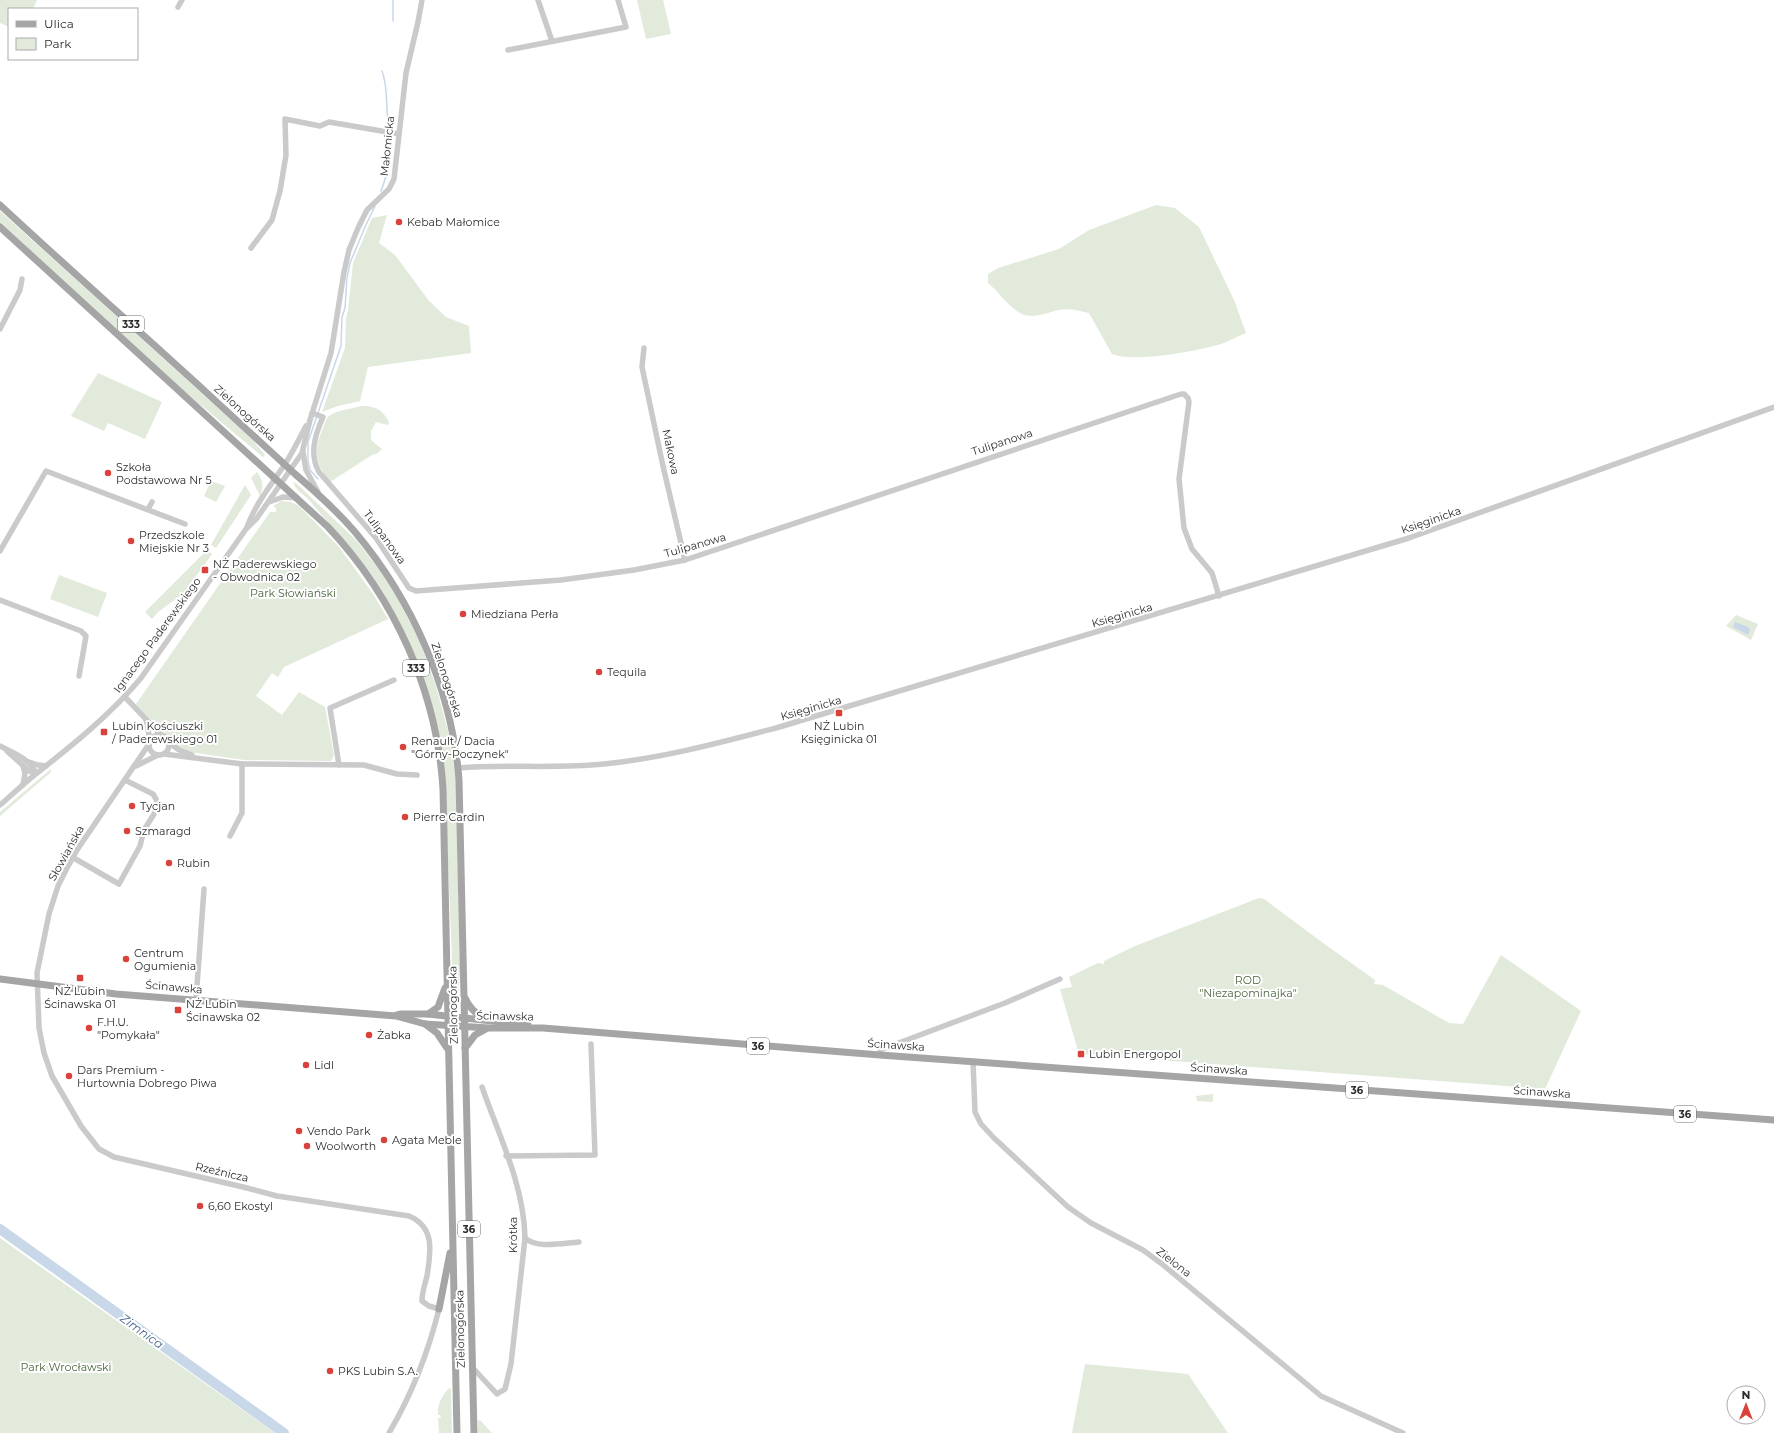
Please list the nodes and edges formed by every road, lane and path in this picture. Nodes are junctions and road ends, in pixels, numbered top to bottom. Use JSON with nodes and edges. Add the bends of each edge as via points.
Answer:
{"nodes":[{"id":1,"x":182,"y":0,"type":"edge"},
{"id":2,"x":422,"y":0,"type":"edge"},
{"id":3,"x":538,"y":0,"type":"edge"},
{"id":4,"x":618,"y":0,"type":"edge"},
{"id":5,"x":178,"y":7,"type":"dead end"},
{"id":6,"x":552,"y":40,"type":"junction"},
{"id":7,"x":508,"y":50,"type":"dead end"},
{"id":8,"x":399,"y":134,"type":"junction"},
{"id":9,"x":0,"y":205,"type":"edge"},
{"id":10,"x":0,"y":227,"type":"edge"},
{"id":11,"x":252,"y":248,"type":"dead end"},
{"id":12,"x":22,"y":279,"type":"dead end"},
{"id":13,"x":0,"y":329,"type":"edge"},
{"id":14,"x":644,"y":348,"type":"dead end"},
{"id":15,"x":1774,"y":407,"type":"edge"},
{"id":16,"x":316,"y":415,"type":"junction"},
{"id":17,"x":310,"y":420,"type":"junction"},
{"id":18,"x":303,"y":451,"type":"junction"},
{"id":19,"x":285,"y":464,"type":"junction"},
{"id":20,"x":291,"y":470,"type":"junction"},
{"id":21,"x":275,"y":478,"type":"junction"},
{"id":22,"x":281,"y":483,"type":"junction"},
{"id":23,"x":321,"y":498,"type":"junction"},
{"id":24,"x":299,"y":499,"type":"junction"},
{"id":25,"x":152,"y":502,"type":"dead end"},
{"id":26,"x":268,"y":502,"type":"junction"},
{"id":27,"x":148,"y":509,"type":"junction"},
{"id":28,"x":185,"y":524,"type":"dead end"},
{"id":29,"x":246,"y":529,"type":"junction"},
{"id":30,"x":0,"y":551,"type":"edge"},
{"id":31,"x":685,"y":560,"type":"junction"},
{"id":32,"x":1219,"y":596,"type":"junction"},
{"id":33,"x":0,"y":600,"type":"edge"},
{"id":34,"x":79,"y":676,"type":"dead end"},
{"id":35,"x":394,"y":680,"type":"dead end"},
{"id":36,"x":125,"y":697,"type":"junction"},
{"id":37,"x":146,"y":718,"type":"junction"},
{"id":38,"x":162,"y":736,"type":"junction"},
{"id":39,"x":150,"y":742,"type":"junction"},
{"id":40,"x":168,"y":742,"type":"junction"},
{"id":41,"x":1,"y":746,"type":"edge"},
{"id":42,"x":161,"y":754,"type":"junction"},
{"id":43,"x":204,"y":758,"type":"junction"},
{"id":44,"x":24,"y":763,"type":"junction"},
{"id":45,"x":242,"y":764,"type":"junction"},
{"id":46,"x":339,"y":765,"type":"junction"},
{"id":47,"x":46,"y":766,"type":"junction"},
{"id":48,"x":134,"y":767,"type":"junction"},
{"id":49,"x":458,"y":768,"type":"junction"},
{"id":50,"x":36,"y":774,"type":"junction"},
{"id":51,"x":417,"y":774,"type":"dead end"},
{"id":52,"x":125,"y":780,"type":"junction"},
{"id":53,"x":23,"y":785,"type":"junction"},
{"id":54,"x":0,"y":806,"type":"edge"},
{"id":55,"x":230,"y":836,"type":"dead end"},
{"id":56,"x":72,"y":857,"type":"junction"},
{"id":57,"x":204,"y":889,"type":"dead end"},
{"id":58,"x":0,"y":979,"type":"edge"},
{"id":59,"x":1060,"y":979,"type":"dead end"},
{"id":60,"x":447,"y":982,"type":"junction"},
{"id":61,"x":38,"y":984,"type":"junction"},
{"id":62,"x":464,"y":993,"type":"junction"},
{"id":63,"x":196,"y":1000,"type":"junction"},
{"id":64,"x":428,"y":1014,"type":"junction"},
{"id":65,"x":396,"y":1016,"type":"junction"},
{"id":66,"x":448,"y":1016,"type":"junction"},
{"id":67,"x":464,"y":1017,"type":"junction"},
{"id":68,"x":489,"y":1020,"type":"junction"},
{"id":69,"x":424,"y":1024,"type":"junction"},
{"id":70,"x":448,"y":1026,"type":"junction"},
{"id":71,"x":464,"y":1026,"type":"junction"},
{"id":72,"x":489,"y":1028,"type":"junction"},
{"id":73,"x":544,"y":1028,"type":"junction"},
{"id":74,"x":591,"y":1044,"type":"dead end"},
{"id":75,"x":465,"y":1048,"type":"junction"},
{"id":76,"x":448,"y":1050,"type":"junction"},
{"id":77,"x":880,"y":1050,"type":"dead end"},
{"id":78,"x":973,"y":1062,"type":"junction"},
{"id":79,"x":482,"y":1086,"type":"dead end"},
{"id":80,"x":1774,"y":1120,"type":"edge"},
{"id":81,"x":506,"y":1156,"type":"junction"},
{"id":82,"x":525,"y":1238,"type":"junction"},
{"id":83,"x":453,"y":1241,"type":"junction"},
{"id":84,"x":579,"y":1242,"type":"dead end"},
{"id":85,"x":439,"y":1309,"type":"junction"},
{"id":86,"x":472,"y":1367,"type":"junction"},
{"id":87,"x":389,"y":1433,"type":"edge"},
{"id":88,"x":457,"y":1433,"type":"edge"},
{"id":89,"x":474,"y":1433,"type":"edge"},
{"id":90,"x":1403,"y":1433,"type":"edge"}],
"edges":[{"from":1,"to":5,"type":"street"},
{"from":2,"to":8,"type":"street","name":"Małomicka","via":[[406,73]]},
{"from":3,"to":6,"type":"street"},
{"from":4,"to":6,"type":"street","via":[[626,27]]},
{"from":6,"to":7,"type":"street"},
{"from":8,"to":11,"type":"street","via":[[328,122],[320,126],[285,119],[286,155],[280,191],[272,220]]},
{"from":8,"to":16,"type":"street","name":"Małomicka","via":[[393,184],[366,212],[348,256],[333,346]]},
{"from":9,"to":19,"type":"main road","name":"Zielonogórska","number":"333"},
{"from":10,"to":21,"type":"main road","name":"Zielonogórska","number":"333"},
{"from":12,"to":13,"type":"street","via":[[20,290]]},
{"from":14,"to":31,"type":"street","name":"Makowa","via":[[642,367]]},
{"from":15,"to":32,"type":"street","name":"Księginicka","via":[[1409,538]]},
{"from":16,"to":17,"type":"street","name":"Małomicka"},
{"from":16,"to":31,"type":"street","name":"Tulipanowa","via":[[323,417],[313,447],[316,468],[321,477],[376,538],[412,590],[561,580]]},
{"from":17,"to":18,"type":"street","name":"Małomicka"},
{"from":17,"to":19,"type":"street","name":"Małomicka"},
{"from":18,"to":20,"type":"street","name":"Małomicka"},
{"from":18,"to":23,"type":"street","via":[[306,470]]},
{"from":19,"to":20,"type":"main road","name":"Zielonogórska","number":"333"},
{"from":19,"to":21,"type":"street","name":"Małomicka"},
{"from":20,"to":22,"type":"street","name":"Małomicka"},
{"from":20,"to":23,"type":"main road","name":"Zielonogórska","number":"333"},
{"from":21,"to":22,"type":"main road","name":"Zielonogórska","number":"333"},
{"from":21,"to":29,"type":"street","name":"Małomicka"},
{"from":22,"to":24,"type":"main road","name":"Zielonogórska","number":"333"},
{"from":22,"to":26,"type":"street","name":"Małomicka"},
{"from":23,"to":49,"type":"main road","name":"Zielonogórska","number":"333","via":[[372,554],[416,626],[438,680],[451,728]]},
{"from":24,"to":26,"type":"street","via":[[282,497]]},
{"from":24,"to":60,"type":"main road","name":"Zielonogórska","number":"333","via":[[342,543],[373,584],[393,616],[426,697],[442,778]]},
{"from":25,"to":27,"type":"street"},
{"from":26,"to":29,"type":"street","name":"Małomicka"},
{"from":27,"to":28,"type":"street"},
{"from":27,"to":30,"type":"street","via":[[46,471]]},
{"from":29,"to":36,"type":"street","name":"Ignacego Paderewskiego"},
{"from":31,"to":32,"type":"street","name":"Tulipanowa","via":[[1181,394],[1189,400],[1179,479],[1184,528],[1192,549],[1212,573]]},
{"from":32,"to":49,"type":"street","name":"Księginicka","via":[[825,714],[676,753],[602,764]]},
{"from":33,"to":34,"type":"street","via":[[81,631],[86,636]]},
{"from":35,"to":46,"type":"street","via":[[330,708]]},
{"from":36,"to":37,"type":"street"},
{"from":36,"to":47,"type":"street","name":"Ignacego Paderewskiego"},
{"from":37,"to":38,"type":"street"},
{"from":37,"to":39,"type":"street"},
{"from":38,"to":39,"type":"street","via":[[157,735]]},
{"from":38,"to":40,"type":"street"},
{"from":39,"to":42,"type":"street","via":[[152,752]]},
{"from":39,"to":48,"type":"street","name":"Słowiańska"},
{"from":40,"to":42,"type":"street","via":[[168,748]]},
{"from":40,"to":43,"type":"street","via":[[179,750]]},
{"from":41,"to":44,"type":"street","via":[[15,753]]},
{"from":42,"to":43,"type":"street"},
{"from":42,"to":48,"type":"street"},
{"from":43,"to":45,"type":"street"},
{"from":44,"to":47,"type":"street"},
{"from":44,"to":50,"type":"street","via":[[32,766]]},
{"from":44,"to":53,"type":"street"},
{"from":45,"to":46,"type":"street"},
{"from":45,"to":55,"type":"street","via":[[242,814]]},
{"from":46,"to":51,"type":"street","via":[[364,765],[397,774]]},
{"from":47,"to":50,"type":"street","name":"Ignacego Paderewskiego"},
{"from":48,"to":52,"type":"street","name":"Słowiańska"},
{"from":49,"to":62,"type":"main road","name":"Zielonogórska","number":"333"},
{"from":50,"to":53,"type":"street","name":"Ignacego Paderewskiego"},
{"from":52,"to":56,"type":"street","name":"Słowiańska"},
{"from":52,"to":56,"type":"street","via":[[153,794],[156,804],[140,846],[119,884]]},
{"from":53,"to":54,"type":"street","name":"Ignacego Paderewskiego"},
{"from":56,"to":61,"type":"street","name":"Słowiańska","via":[[58,886],[49,914],[37,973]]},
{"from":57,"to":63,"type":"street"},
{"from":58,"to":61,"type":"main road","name":"Ścinawska"},
{"from":59,"to":77,"type":"street","name":"Ścinawska","via":[[1005,1003]]},
{"from":60,"to":64,"type":"main road","via":[[438,1007]]},
{"from":60,"to":66,"type":"main road","name":"Zielonogórska","number":"333"},
{"from":61,"to":63,"type":"main road","name":"Ścinawska","via":[[116,994]]},
{"from":61,"to":85,"type":"street","name":"Rzeźnicza","via":[[39,1028],[52,1076],[81,1126],[99,1149],[114,1157],[277,1196],[387,1212],[416,1219],[428,1231],[429,1239],[427,1277],[422,1301]]},
{"from":62,"to":67,"type":"main road","name":"Zielonogórska","number":"333"},
{"from":62,"to":68,"type":"main road","via":[[468,1005],[476,1014]]},
{"from":63,"to":65,"type":"main road","name":"Ścinawska"},
{"from":64,"to":65,"type":"main road","name":"Ścinawska"},
{"from":64,"to":66,"type":"main road","name":"Ścinawska"},
{"from":65,"to":69,"type":"main road","name":"Ścinawska"},
{"from":66,"to":67,"type":"main road","number":"36"},
{"from":66,"to":70,"type":"main road","name":"Zielonogórska","number":"36"},
{"from":67,"to":68,"type":"main road","name":"Ścinawska","number":"36"},
{"from":67,"to":71,"type":"main road","name":"Zielonogórska","number":"333"},
{"from":68,"to":73,"type":"main road","name":"Ścinawska","number":"36"},
{"from":69,"to":70,"type":"main road","name":"Ścinawska"},
{"from":69,"to":76,"type":"main road","via":[[437,1033]]},
{"from":70,"to":71,"type":"main road","name":"Ścinawska"},
{"from":70,"to":76,"type":"main road","name":"Zielonogórska","number":"36"},
{"from":71,"to":72,"type":"main road","name":"Ścinawska","number":"36"},
{"from":71,"to":75,"type":"main road","name":"Zielonogórska","number":"333"},
{"from":72,"to":73,"type":"main road","name":"Ścinawska","number":"36"},
{"from":72,"to":75,"type":"main road","via":[[475,1035]]},
{"from":73,"to":78,"type":"main road","name":"Ścinawska","number":"36"},
{"from":74,"to":81,"type":"street","via":[[595,1155]]},
{"from":75,"to":86,"type":"main road","name":"Zielonogórska","number":"36"},
{"from":76,"to":83,"type":"main road","name":"Zielonogórska","number":"36"},
{"from":78,"to":80,"type":"main road","name":"Ścinawska","number":"36"},
{"from":78,"to":90,"type":"street","name":"Zielona","via":[[974,1108],[981,1124],[1068,1207],[1091,1224],[1143,1250],[1162,1264],[1321,1396]]},
{"from":79,"to":81,"type":"street","name":"Krótka"},
{"from":81,"to":82,"type":"street","name":"Krótka","via":[[517,1182],[525,1223]]},
{"from":82,"to":84,"type":"street","via":[[537,1244]]},
{"from":82,"to":86,"type":"street","name":"Krótka","via":[[511,1364],[505,1389],[497,1394]]},
{"from":83,"to":85,"type":"main road"},
{"from":83,"to":88,"type":"main road","name":"Zielonogórska","number":"36"},
{"from":85,"to":87,"type":"street","via":[[417,1377]]},
{"from":86,"to":89,"type":"main road","name":"Zielonogórska","number":"36"}]}
